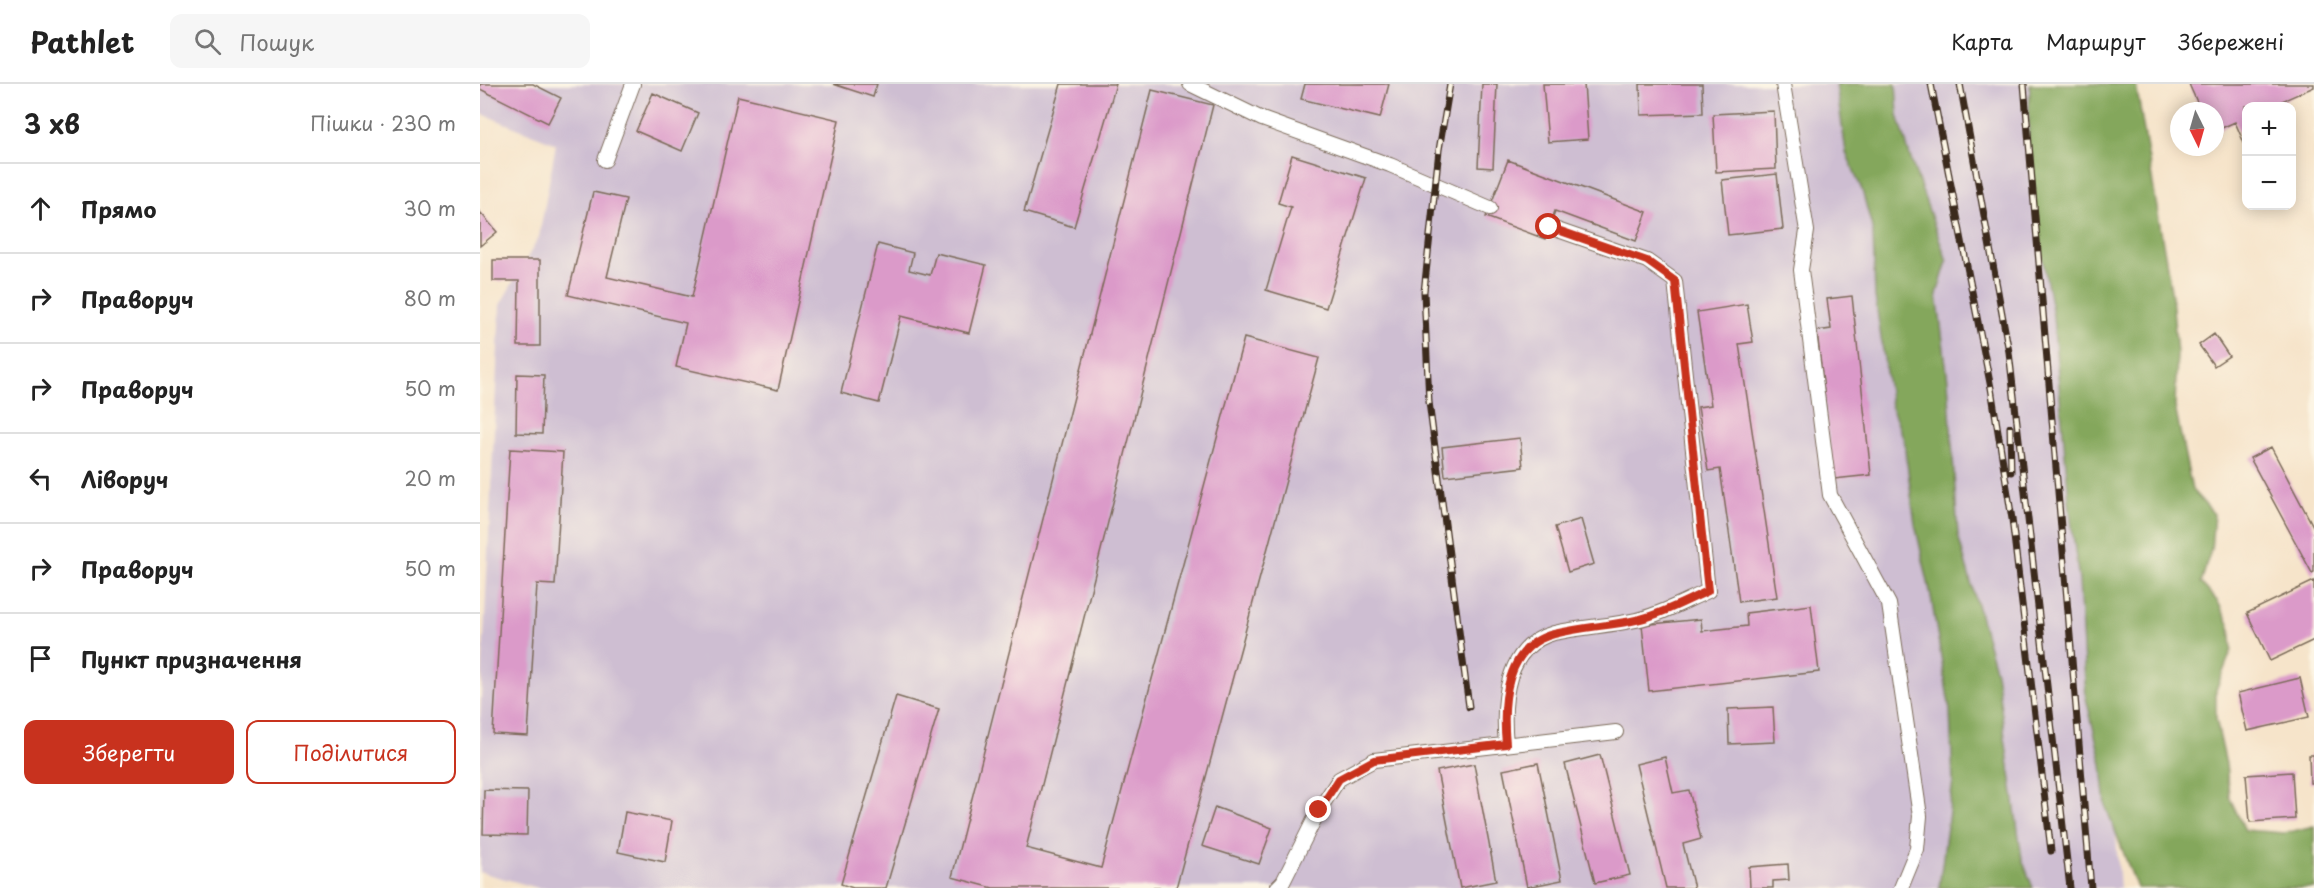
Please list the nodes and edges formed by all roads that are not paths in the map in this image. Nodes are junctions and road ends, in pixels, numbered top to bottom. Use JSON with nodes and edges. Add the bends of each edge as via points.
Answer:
{"nodes":[{"id":1,"x":633,"y":84,"type":"edge"},
{"id":2,"x":1190,"y":84,"type":"edge"},
{"id":3,"x":1783,"y":84,"type":"edge"},
{"id":4,"x":605,"y":160,"type":"dead end"},
{"id":5,"x":1490,"y":208,"type":"dead end"},
{"id":6,"x":1549,"y":227,"type":"dead end"},
{"id":7,"x":1616,"y":732,"type":"dead end"},
{"id":8,"x":1506,"y":744,"type":"junction"},
{"id":9,"x":1277,"y":888,"type":"edge"},
{"id":10,"x":1901,"y":888,"type":"edge"}],
"edges":[{"from":1,"to":4,"type":"lane"},
{"from":2,"to":5,"type":"lane","via":[[1262,119],[1390,165]]},
{"from":3,"to":10,"type":"lane","via":[[1807,231],[1801,270],[1830,495],[1889,604],[1919,805],[1917,849]]},
{"from":6,"to":8,"type":"lane","via":[[1647,261],[1675,281],[1708,591],[1639,620],[1552,634],[1524,649],[1510,676],[1503,713]]},
{"from":7,"to":8,"type":"lane"},
{"from":8,"to":9,"type":"lane","via":[[1374,760],[1339,779]]}]}
